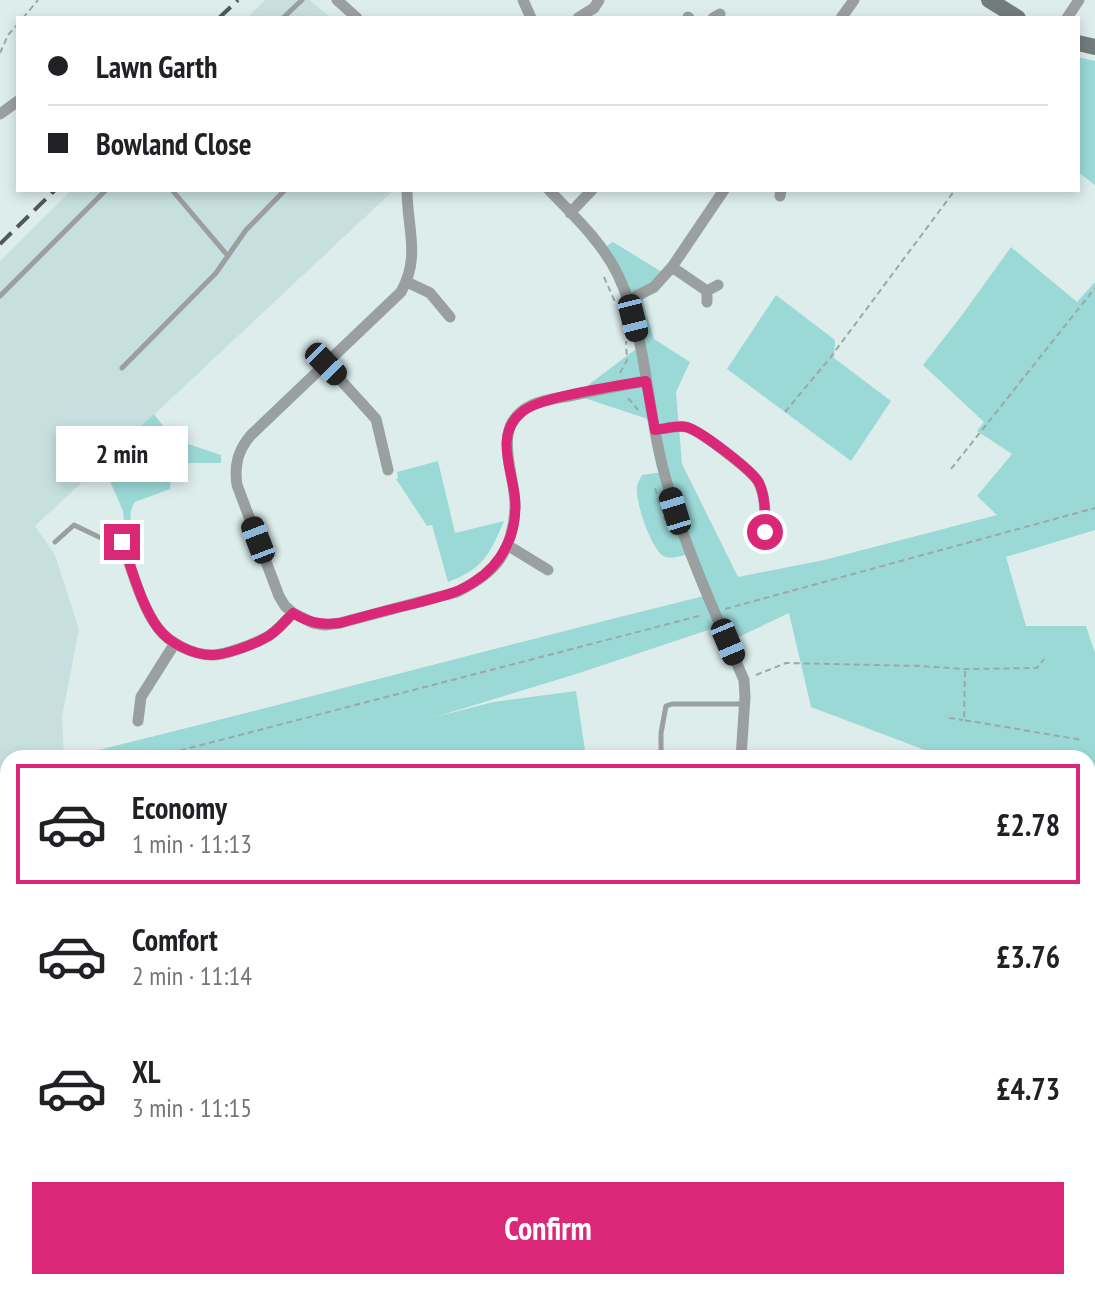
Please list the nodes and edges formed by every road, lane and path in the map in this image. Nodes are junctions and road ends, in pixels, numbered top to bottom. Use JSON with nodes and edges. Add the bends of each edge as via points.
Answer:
{"nodes":[{"id":1,"x":38,"y":0,"type":"edge"},
{"id":2,"x":302,"y":0,"type":"edge"},
{"id":3,"x":337,"y":0,"type":"edge"},
{"id":4,"x":599,"y":0,"type":"edge"},
{"id":5,"x":989,"y":0,"type":"edge"},
{"id":6,"x":25,"y":16,"type":"edge"},
{"id":7,"x":285,"y":16,"type":"edge"},
{"id":8,"x":355,"y":16,"type":"edge"},
{"id":9,"x":581,"y":16,"type":"edge"},
{"id":10,"x":1015,"y":16,"type":"edge"},
{"id":11,"x":16,"y":26,"type":"edge"},
{"id":12,"x":0,"y":53,"type":"edge"},
{"id":13,"x":104,"y":192,"type":"edge"},
{"id":14,"x":174,"y":192,"type":"edge"},
{"id":15,"x":283,"y":192,"type":"edge"},
{"id":16,"x":407,"y":192,"type":"edge"},
{"id":17,"x":551,"y":192,"type":"edge"},
{"id":18,"x":590,"y":192,"type":"edge"},
{"id":19,"x":723,"y":192,"type":"edge"},
{"id":20,"x":954,"y":192,"type":"edge"},
{"id":21,"x":570,"y":213,"type":"junction"},
{"id":22,"x":228,"y":256,"type":"junction"},
{"id":23,"x":672,"y":267,"type":"junction"},
{"id":24,"x":407,"y":282,"type":"junction"},
{"id":25,"x":1095,"y":288,"type":"edge"},
{"id":26,"x":711,"y":293,"type":"dead end"},
{"id":27,"x":0,"y":296,"type":"edge"},
{"id":28,"x":629,"y":300,"type":"junction"},
{"id":29,"x":450,"y":317,"type":"dead end"},
{"id":30,"x":326,"y":364,"type":"junction"},
{"id":31,"x":122,"y":368,"type":"dead end"},
{"id":32,"x":646,"y":381,"type":"junction"},
{"id":33,"x":785,"y":412,"type":"dead end"},
{"id":34,"x":655,"y":430,"type":"junction"},
{"id":35,"x":951,"y":469,"type":"dead end"},
{"id":36,"x":388,"y":470,"type":"dead end"},
{"id":37,"x":1095,"y":508,"type":"edge"},
{"id":38,"x":765,"y":532,"type":"dead end"},
{"id":39,"x":55,"y":542,"type":"dead end"},
{"id":40,"x":122,"y":542,"type":"joint"},
{"id":41,"x":507,"y":545,"type":"junction"},
{"id":42,"x":548,"y":570,"type":"dead end"},
{"id":43,"x":715,"y":612,"type":"junction"},
{"id":44,"x":293,"y":613,"type":"junction"},
{"id":45,"x":175,"y":643,"type":"junction"},
{"id":46,"x":1044,"y":659,"type":"dead end"},
{"id":47,"x":965,"y":669,"type":"junction"},
{"id":48,"x":744,"y":680,"type":"junction"},
{"id":49,"x":744,"y":704,"type":"junction"},
{"id":50,"x":949,"y":718,"type":"dead end"},
{"id":51,"x":964,"y":720,"type":"junction"},
{"id":52,"x":138,"y":721,"type":"dead end"},
{"id":53,"x":1082,"y":740,"type":"dead end"},
{"id":54,"x":182,"y":750,"type":"edge"},
{"id":55,"x":661,"y":750,"type":"edge"},
{"id":56,"x":741,"y":750,"type":"edge"}],
"edges":[{"from":1,"to":6,"type":"path"},
{"from":2,"to":7,"type":"lane"},
{"from":3,"to":8,"type":"street"},
{"from":4,"to":9,"type":"street"},
{"from":5,"to":10,"type":"street"},
{"from":11,"to":12,"type":"path"},
{"from":13,"to":27,"type":"lane"},
{"from":14,"to":22,"type":"lane"},
{"from":15,"to":22,"type":"lane"},
{"from":16,"to":24,"type":"street","via":[[413,255]]},
{"from":17,"to":21,"type":"street"},
{"from":18,"to":21,"type":"street"},
{"from":19,"to":23,"type":"street"},
{"from":20,"to":33,"type":"path"},
{"from":21,"to":28,"type":"street","via":[[602,249]]},
{"from":22,"to":31,"type":"lane"},
{"from":23,"to":26,"type":"street"},
{"from":23,"to":28,"type":"street","via":[[654,287]]},
{"from":24,"to":29,"type":"street","via":[[430,293]]},
{"from":24,"to":30,"type":"street"},
{"from":25,"to":35,"type":"path"},
{"from":28,"to":32,"type":"street"},
{"from":30,"to":36,"type":"street","via":[[376,419]]},
{"from":30,"to":44,"type":"street","via":[[251,435],[236,460],[237,485],[279,596]]},
{"from":32,"to":34,"type":"street"},
{"from":32,"to":41,"type":"street","via":[[551,399],[514,419],[506,441],[515,509]]},
{"from":34,"to":38,"type":"street","via":[[695,430],[748,469],[762,490]]},
{"from":34,"to":43,"type":"street","via":[[675,511]]},
{"from":37,"to":43,"type":"path"},
{"from":39,"to":40,"type":"lane","via":[[74,525]]},
{"from":40,"to":45,"type":"street","via":[[149,614]]},
{"from":41,"to":42,"type":"street"},
{"from":41,"to":44,"type":"street","via":[[487,573],[457,592],[325,625]]},
{"from":43,"to":48,"type":"street"},
{"from":43,"to":54,"type":"path"},
{"from":44,"to":45,"type":"street","via":[[265,639],[224,653],[194,652]]},
{"from":45,"to":52,"type":"street","via":[[141,697]]},
{"from":46,"to":47,"type":"path","via":[[1037,668]]},
{"from":47,"to":48,"type":"path","via":[[786,663]]},
{"from":47,"to":51,"type":"path"},
{"from":48,"to":49,"type":"street"},
{"from":49,"to":55,"type":"lane","via":[[666,706]]},
{"from":49,"to":56,"type":"street"},
{"from":50,"to":51,"type":"path"},
{"from":51,"to":53,"type":"path"}]}
